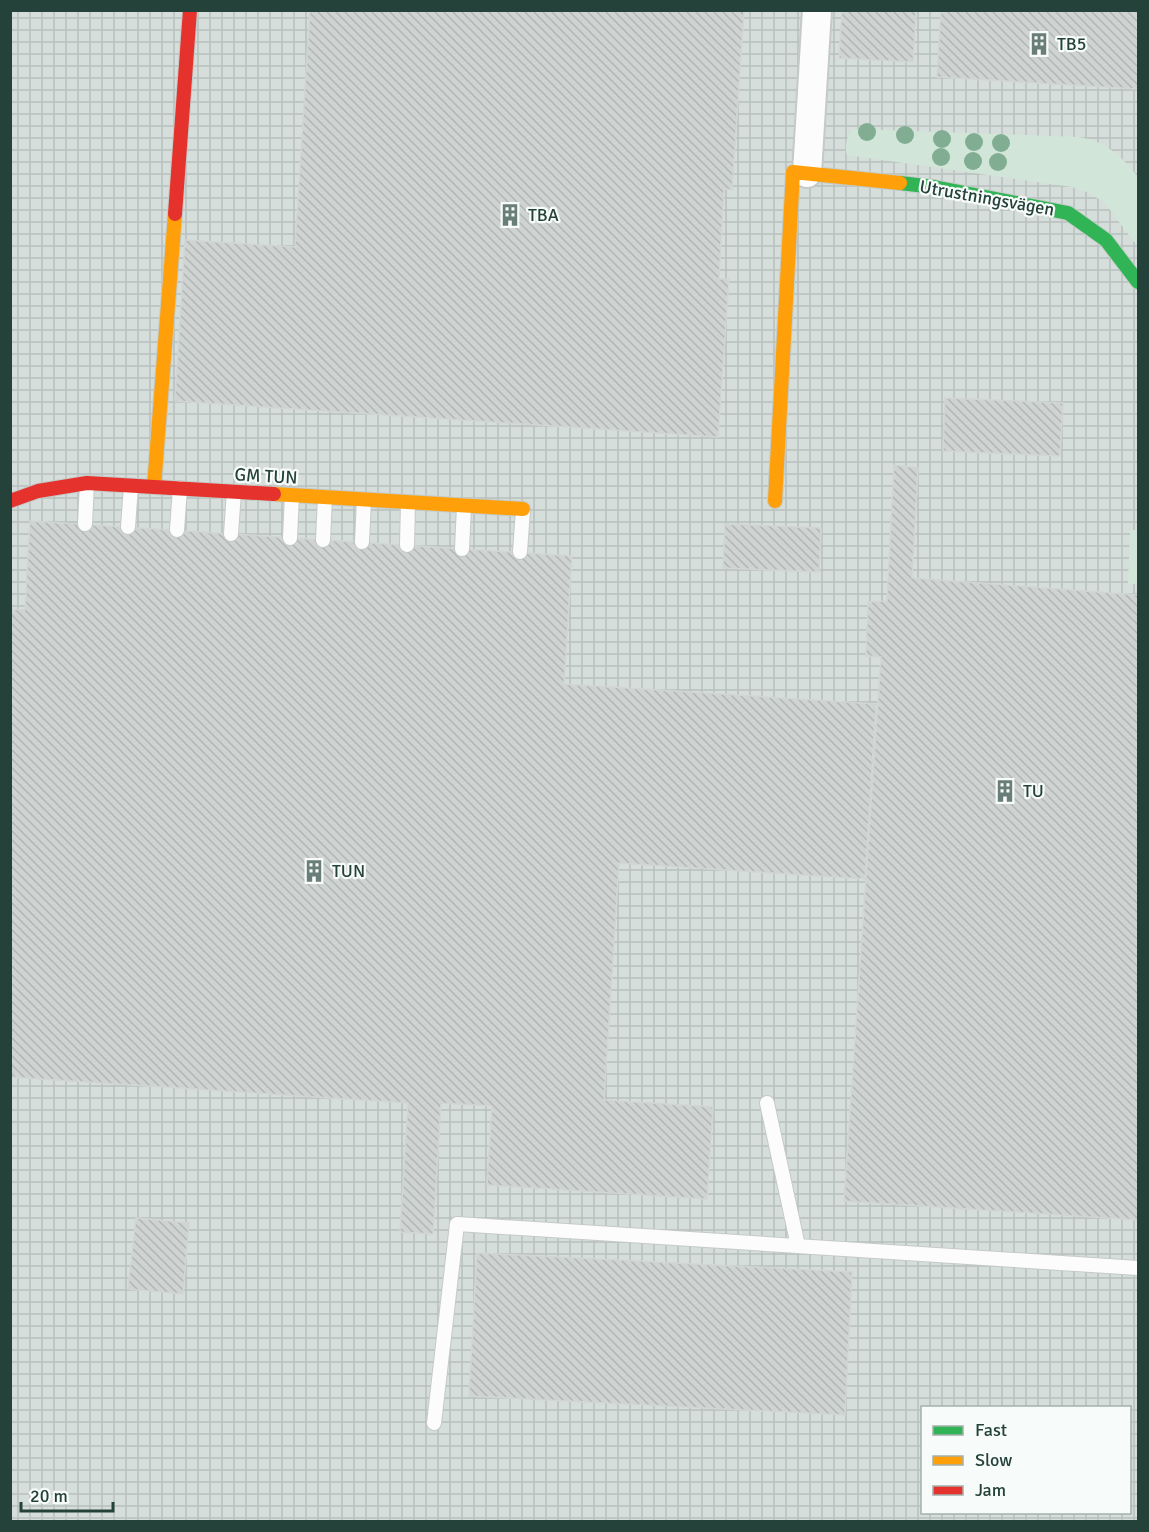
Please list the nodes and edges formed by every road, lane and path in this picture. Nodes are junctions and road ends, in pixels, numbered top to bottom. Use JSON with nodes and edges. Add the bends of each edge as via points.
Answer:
{"nodes":[{"id":1,"x":190,"y":10,"type":"edge"},
{"id":2,"x":816,"y":10,"type":"edge"},
{"id":3,"x":800,"y":172,"type":"junction"},
{"id":4,"x":1138,"y":282,"type":"edge"},
{"id":5,"x":87,"y":483,"type":"junction"},
{"id":6,"x":130,"y":486,"type":"junction"},
{"id":7,"x":154,"y":487,"type":"junction"},
{"id":8,"x":180,"y":488,"type":"junction"},
{"id":9,"x":234,"y":492,"type":"junction"},
{"id":10,"x":292,"y":495,"type":"junction"},
{"id":11,"x":325,"y":497,"type":"junction"},
{"id":12,"x":364,"y":500,"type":"junction"},
{"id":13,"x":10,"y":501,"type":"edge"},
{"id":14,"x":775,"y":501,"type":"dead end"},
{"id":15,"x":408,"y":502,"type":"junction"},
{"id":16,"x":464,"y":506,"type":"junction"},
{"id":17,"x":523,"y":509,"type":"joint"},
{"id":18,"x":85,"y":524,"type":"dead end"},
{"id":19,"x":128,"y":527,"type":"dead end"},
{"id":20,"x":177,"y":530,"type":"dead end"},
{"id":21,"x":231,"y":534,"type":"dead end"},
{"id":22,"x":290,"y":538,"type":"dead end"},
{"id":23,"x":323,"y":540,"type":"dead end"},
{"id":24,"x":362,"y":542,"type":"dead end"},
{"id":25,"x":406,"y":545,"type":"dead end"},
{"id":26,"x":462,"y":549,"type":"dead end"},
{"id":27,"x":520,"y":552,"type":"dead end"},
{"id":28,"x":767,"y":1103,"type":"dead end"},
{"id":29,"x":798,"y":1246,"type":"junction"},
{"id":30,"x":1138,"y":1268,"type":"edge"},
{"id":31,"x":434,"y":1423,"type":"dead end"}],
"edges":[{"from":1,"to":7,"type":"street"},
{"from":2,"to":3,"type":"street"},
{"from":3,"to":4,"type":"street","name":"Utrustningsvägen","via":[[934,187],[1068,213],[1106,240]]},
{"from":3,"to":14,"type":"street"},
{"from":5,"to":6,"type":"street","name":"GM TUN"},
{"from":5,"to":13,"type":"street","name":"GM TUN","via":[[29,492]]},
{"from":5,"to":18,"type":"lane"},
{"from":6,"to":7,"type":"street","name":"GM TUN"},
{"from":6,"to":19,"type":"lane"},
{"from":7,"to":8,"type":"street","name":"GM TUN"},
{"from":8,"to":9,"type":"street","name":"GM TUN"},
{"from":8,"to":20,"type":"lane"},
{"from":9,"to":10,"type":"street","name":"GM TUN"},
{"from":9,"to":21,"type":"lane"},
{"from":10,"to":11,"type":"street","name":"GM TUN"},
{"from":10,"to":22,"type":"lane"},
{"from":11,"to":12,"type":"street","name":"GM TUN"},
{"from":11,"to":23,"type":"lane"},
{"from":12,"to":15,"type":"street","name":"GM TUN"},
{"from":12,"to":24,"type":"lane"},
{"from":15,"to":16,"type":"street","name":"GM TUN"},
{"from":15,"to":25,"type":"lane"},
{"from":16,"to":17,"type":"street","name":"GM TUN"},
{"from":16,"to":26,"type":"lane"},
{"from":17,"to":27,"type":"lane"},
{"from":28,"to":29,"type":"lane"},
{"from":29,"to":30,"type":"lane"},
{"from":29,"to":31,"type":"lane","via":[[457,1224]]}]}
